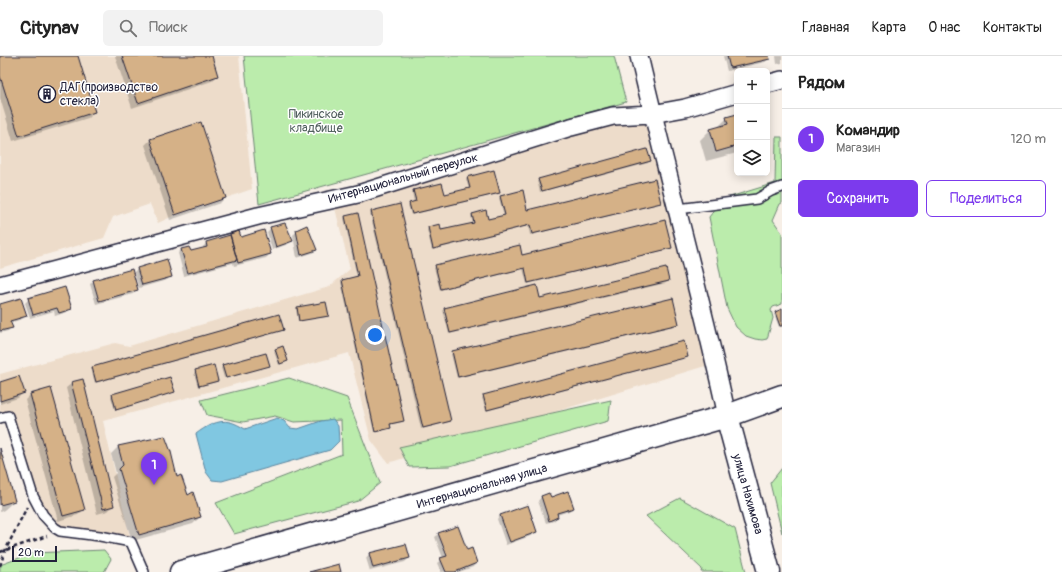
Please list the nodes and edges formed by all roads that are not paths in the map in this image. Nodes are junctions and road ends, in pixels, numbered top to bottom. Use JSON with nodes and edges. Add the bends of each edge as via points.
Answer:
{"nodes":[{"id":1,"x":639,"y":56,"type":"edge"},
{"id":2,"x":782,"y":80,"type":"edge"},
{"id":3,"x":770,"y":83,"type":"edge"},
{"id":4,"x":734,"y":94,"type":"edge"},
{"id":5,"x":652,"y":114,"type":"junction"},
{"id":6,"x":782,"y":187,"type":"edge"},
{"id":7,"x":678,"y":209,"type":"junction"},
{"id":8,"x":0,"y":285,"type":"edge"},
{"id":9,"x":782,"y":396,"type":"edge"},
{"id":10,"x":726,"y":416,"type":"junction"},
{"id":11,"x":0,"y":418,"type":"edge"},
{"id":12,"x":144,"y":572,"type":"edge"},
{"id":13,"x":181,"y":572,"type":"edge"},
{"id":14,"x":769,"y":572,"type":"edge"}],
"edges":[{"from":1,"to":5,"type":"street"},
{"from":2,"to":3,"type":"street"},
{"from":4,"to":5,"type":"street","name":"Интернациональный переулок","via":[[685,108]]},
{"from":5,"to":7,"type":"street"},
{"from":5,"to":8,"type":"street","name":"Интернациональный переулок","via":[[613,116],[571,127],[358,194],[258,216]]},
{"from":6,"to":7,"type":"lane","via":[[757,198]]},
{"from":7,"to":10,"type":"street"},
{"from":9,"to":10,"type":"main road","name":"Интернациональная улица"},
{"from":10,"to":13,"type":"main road","name":"Интернациональная улица"},
{"from":10,"to":14,"type":"main road","name":"улица Нахимова"},
{"from":11,"to":12,"type":"lane","via":[[8,416],[32,496],[43,515],[55,528],[60,531],[131,542]]}]}
